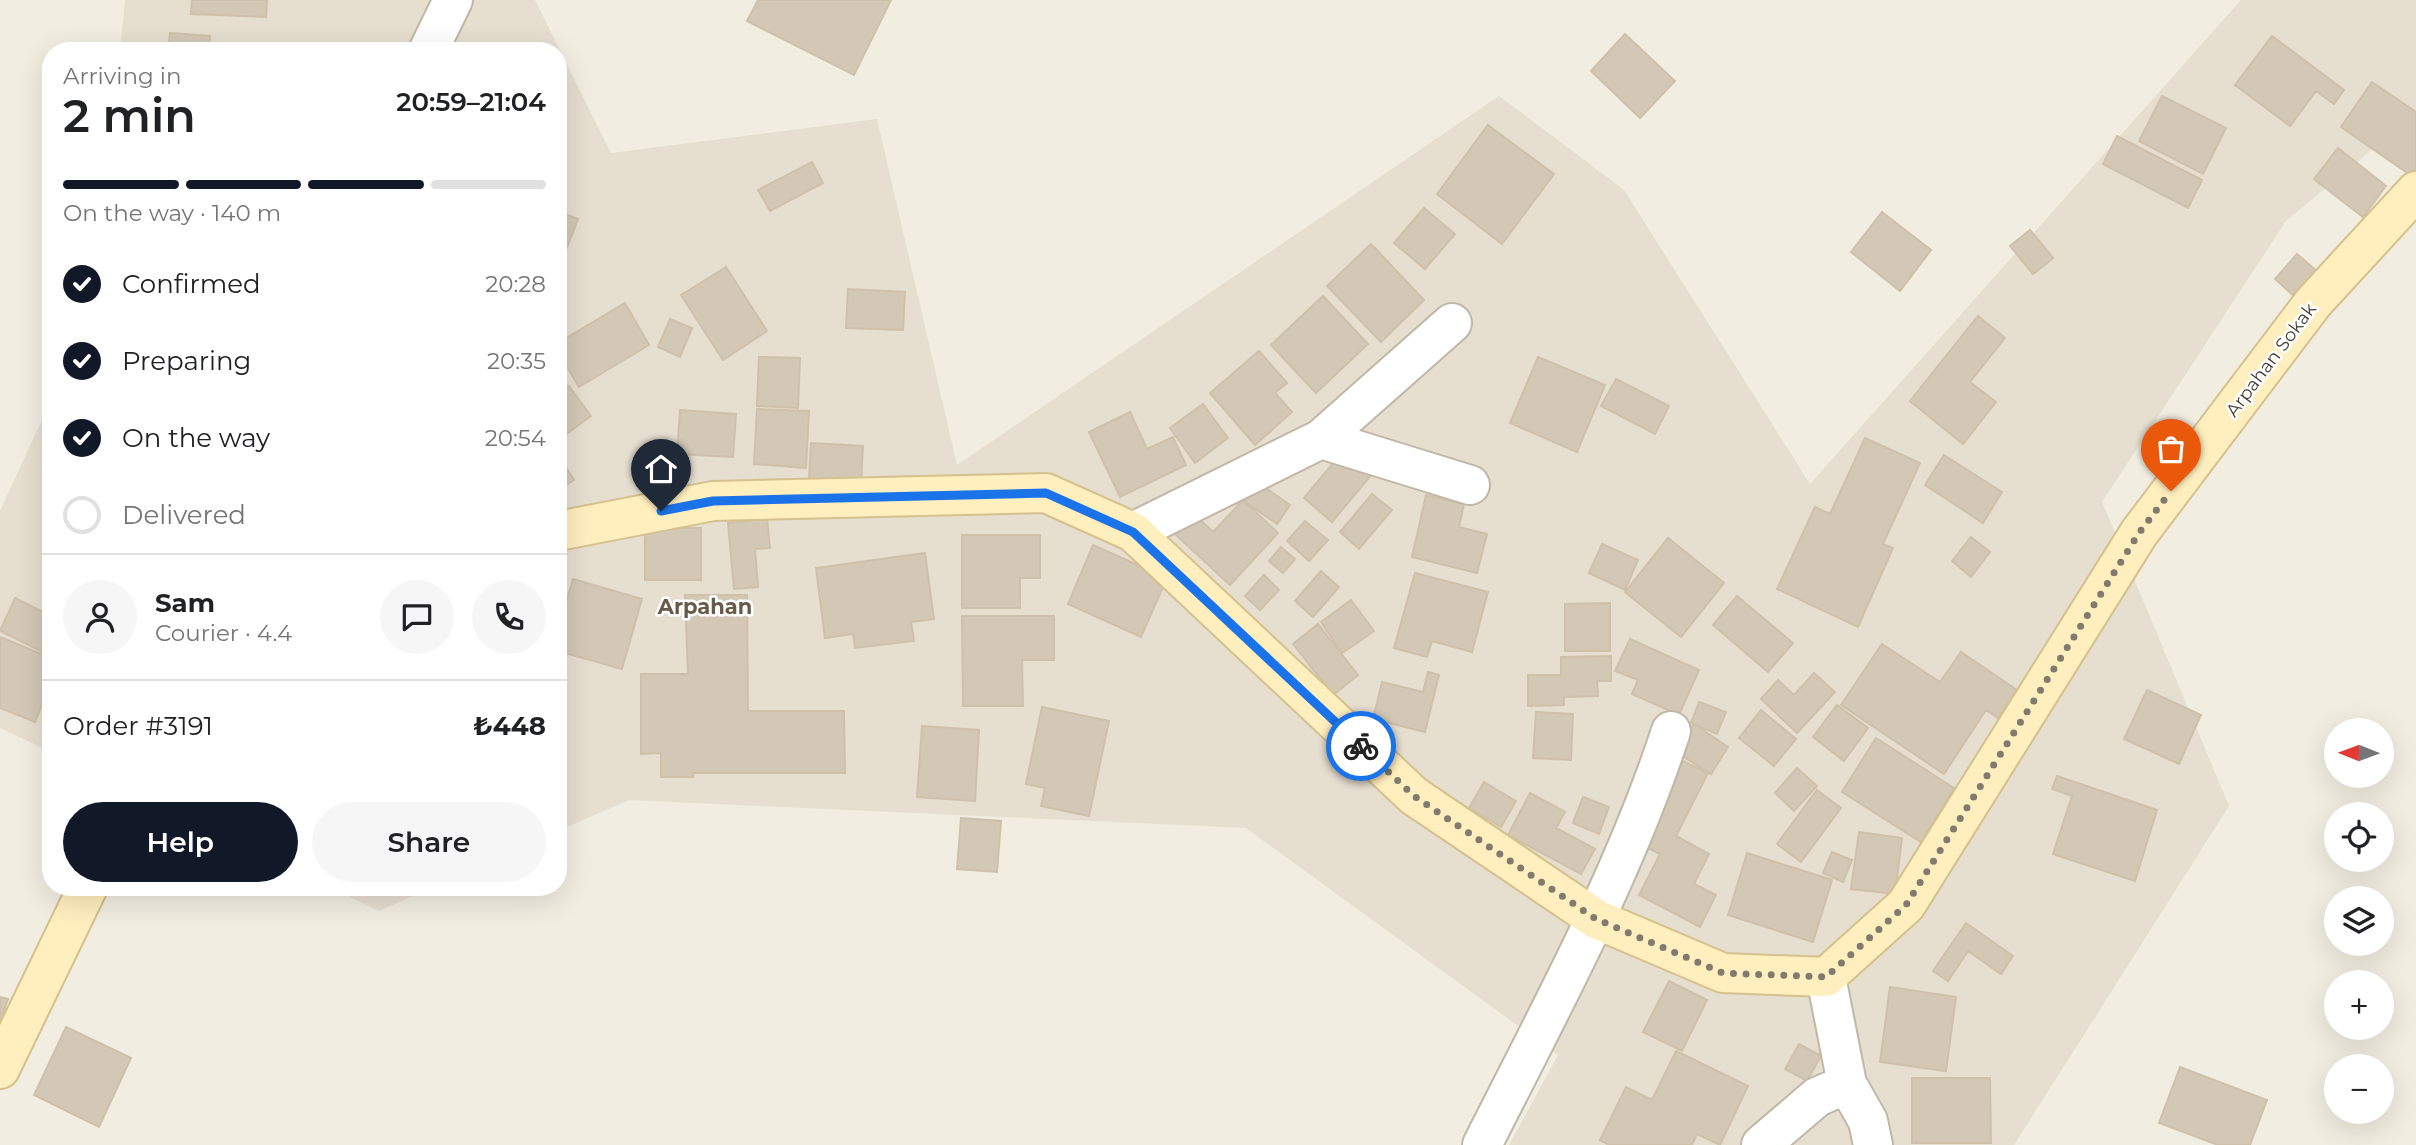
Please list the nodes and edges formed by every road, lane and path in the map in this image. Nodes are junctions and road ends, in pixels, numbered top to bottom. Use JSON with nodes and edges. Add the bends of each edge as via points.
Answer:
{"nodes":[{"id":1,"x":453,"y":0,"type":"edge"},
{"id":2,"x":432,"y":42,"type":"edge"},
{"id":3,"x":2416,"y":191,"type":"edge"},
{"id":4,"x":1452,"y":323,"type":"dead end"},
{"id":5,"x":1321,"y":439,"type":"junction"},
{"id":6,"x":1470,"y":485,"type":"dead end"},
{"id":7,"x":567,"y":529,"type":"edge"},
{"id":8,"x":1133,"y":532,"type":"junction"},
{"id":9,"x":1671,"y":730,"type":"dead end"},
{"id":10,"x":84,"y":896,"type":"edge"},
{"id":11,"x":1596,"y":919,"type":"junction"},
{"id":12,"x":1826,"y":977,"type":"junction"},
{"id":13,"x":0,"y":1069,"type":"edge"},
{"id":14,"x":1847,"y":1084,"type":"junction"},
{"id":15,"x":1482,"y":1145,"type":"edge"},
{"id":16,"x":1761,"y":1145,"type":"edge"},
{"id":17,"x":1873,"y":1145,"type":"edge"}],
"edges":[{"from":1,"to":2,"type":"street"},
{"from":3,"to":12,"type":"street","name":"Arpahan Sokak","via":[[2313,303],[2139,533],[1906,905]]},
{"from":4,"to":5,"type":"street"},
{"from":5,"to":6,"type":"street"},
{"from":5,"to":8,"type":"street"},
{"from":7,"to":8,"type":"street","via":[[713,501],[1046,493]]},
{"from":8,"to":11,"type":"street","via":[[1414,796]]},
{"from":9,"to":11,"type":"street"},
{"from":10,"to":13,"type":"street"},
{"from":11,"to":12,"type":"street","via":[[1723,973]]},
{"from":11,"to":15,"type":"street"},
{"from":12,"to":14,"type":"street"},
{"from":14,"to":16,"type":"street","via":[[1817,1097]]},
{"from":14,"to":17,"type":"street","via":[[1868,1121]]}]}
